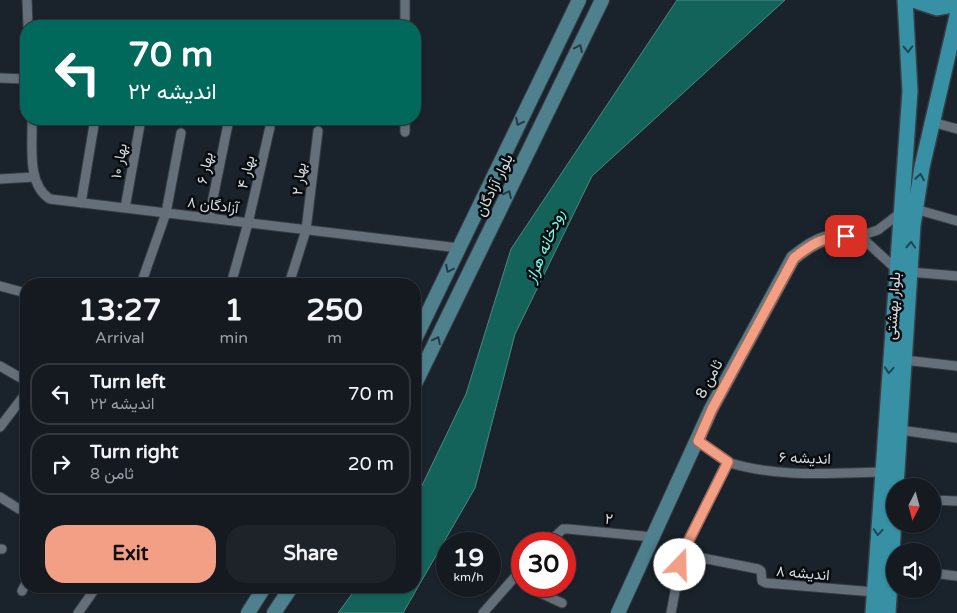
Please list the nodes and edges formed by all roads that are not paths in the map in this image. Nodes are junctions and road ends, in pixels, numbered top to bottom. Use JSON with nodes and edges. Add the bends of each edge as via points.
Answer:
{"nodes":[{"id":1,"x":27,"y":0,"type":"edge"},
{"id":2,"x":404,"y":0,"type":"edge"},
{"id":3,"x":579,"y":0,"type":"edge"},
{"id":4,"x":602,"y":0,"type":"edge"},
{"id":5,"x":905,"y":0,"type":"edge"},
{"id":6,"x":913,"y":0,"type":"edge"},
{"id":7,"x":957,"y":4,"type":"edge"},
{"id":8,"x":957,"y":16,"type":"edge"},
{"id":9,"x":28,"y":20,"type":"edge"},
{"id":10,"x":405,"y":20,"type":"edge"},
{"id":11,"x":546,"y":67,"type":"junction"},
{"id":12,"x":951,"y":69,"type":"edge"},
{"id":13,"x":565,"y":76,"type":"junction"},
{"id":14,"x":0,"y":78,"type":"edge"},
{"id":15,"x":20,"y":79,"type":"edge"},
{"id":16,"x":531,"y":98,"type":"junction"},
{"id":17,"x":551,"y":105,"type":"junction"},
{"id":18,"x":932,"y":122,"type":"junction"},
{"id":19,"x":32,"y":125,"type":"edge"},
{"id":20,"x":94,"y":125,"type":"edge"},
{"id":21,"x":140,"y":125,"type":"edge"},
{"id":22,"x":228,"y":125,"type":"edge"},
{"id":23,"x":405,"y":125,"type":"edge"},
{"id":24,"x":270,"y":127,"type":"dead end"},
{"id":25,"x":957,"y":129,"type":"edge"},
{"id":26,"x":318,"y":131,"type":"dead end"},
{"id":27,"x":405,"y":132,"type":"dead end"},
{"id":28,"x":181,"y":133,"type":"dead end"},
{"id":29,"x":34,"y":177,"type":"junction"},
{"id":30,"x":0,"y":179,"type":"edge"},
{"id":31,"x":81,"y":203,"type":"junction"},
{"id":32,"x":125,"y":208,"type":"junction"},
{"id":33,"x":915,"y":209,"type":"junction"},
{"id":34,"x":166,"y":213,"type":"junction"},
{"id":35,"x":900,"y":213,"type":"junction"},
{"id":36,"x":209,"y":218,"type":"junction"},
{"id":37,"x":957,"y":221,"type":"edge"},
{"id":38,"x":248,"y":223,"type":"junction"},
{"id":39,"x":306,"y":230,"type":"junction"},
{"id":40,"x":860,"y":236,"type":"junction"},
{"id":41,"x":459,"y":248,"type":"junction"},
{"id":42,"x":903,"y":270,"type":"junction"},
{"id":43,"x":957,"y":276,"type":"edge"},
{"id":44,"x":143,"y":278,"type":"edge"},
{"id":45,"x":232,"y":278,"type":"edge"},
{"id":46,"x":291,"y":278,"type":"edge"},
{"id":47,"x":0,"y":286,"type":"edge"},
{"id":48,"x":20,"y":291,"type":"edge"},
{"id":49,"x":421,"y":323,"type":"edge"},
{"id":50,"x":904,"y":360,"type":"junction"},
{"id":51,"x":0,"y":366,"type":"edge"},
{"id":52,"x":957,"y":366,"type":"edge"},
{"id":53,"x":421,"y":372,"type":"edge"},
{"id":54,"x":20,"y":377,"type":"edge"},
{"id":55,"x":20,"y":401,"type":"edge"},
{"id":56,"x":0,"y":427,"type":"edge"},
{"id":57,"x":900,"y":430,"type":"junction"},
{"id":58,"x":957,"y":438,"type":"edge"},
{"id":59,"x":698,"y":441,"type":"junction"},
{"id":60,"x":728,"y":462,"type":"junction"},
{"id":61,"x":882,"y":472,"type":"junction"},
{"id":62,"x":897,"y":478,"type":"edge"},
{"id":63,"x":0,"y":497,"type":"edge"},
{"id":64,"x":941,"y":500,"type":"edge"},
{"id":65,"x":957,"y":501,"type":"edge"},
{"id":66,"x":19,"y":509,"type":"dead end"},
{"id":67,"x":560,"y":532,"type":"edge"},
{"id":68,"x":653,"y":537,"type":"junction"},
{"id":69,"x":682,"y":554,"type":"junction"},
{"id":70,"x":941,"y":574,"type":"edge"},
{"id":71,"x":957,"y":576,"type":"edge"},
{"id":72,"x":511,"y":581,"type":"edge"},
{"id":73,"x":874,"y":592,"type":"junction"},
{"id":74,"x":92,"y":593,"type":"edge"},
{"id":75,"x":261,"y":593,"type":"edge"},
{"id":76,"x":287,"y":593,"type":"edge"},
{"id":77,"x":549,"y":597,"type":"edge"},
{"id":78,"x":890,"y":598,"type":"edge"},
{"id":79,"x":562,"y":603,"type":"dead end"},
{"id":80,"x":78,"y":613,"type":"edge"},
{"id":81,"x":248,"y":613,"type":"edge"},
{"id":82,"x":274,"y":613,"type":"edge"},
{"id":83,"x":483,"y":613,"type":"edge"},
{"id":84,"x":618,"y":613,"type":"edge"},
{"id":85,"x":671,"y":613,"type":"edge"},
{"id":86,"x":873,"y":613,"type":"edge"},
{"id":87,"x":888,"y":613,"type":"edge"}],
"edges":[{"from":1,"to":9,"type":"street"},
{"from":2,"to":10,"type":"street"},
{"from":3,"to":11,"type":"main road","name":"بلوار آزادگان"},
{"from":13,"to":4,"type":"main road","name":"بلوار آزادگان","one_way":true},
{"from":5,"to":35,"type":"main road","name":"بلوار بهشتی","one_way":true,"via":[[910,91]]},
{"from":6,"to":7,"type":"main road","via":[[936,8]]},
{"from":8,"to":12,"type":"main road","name":"بلوار بهشتی"},
{"from":11,"to":13,"type":"main road"},
{"from":11,"to":16,"type":"main road","name":"بلوار آزادگان"},
{"from":12,"to":18,"type":"main road","name":"بلوار بهشتی"},
{"from":13,"to":17,"type":"main road","name":"بلوار آزادگان"},
{"from":14,"to":15,"type":"street"},
{"from":16,"to":17,"type":"main road"},
{"from":16,"to":41,"type":"main road","name":"بلوار آزادگان","one_way":true},
{"from":53,"to":17,"type":"main road","name":"بلوار آزادگان","one_way":true},
{"from":18,"to":25,"type":"street"},
{"from":33,"to":18,"type":"main road","name":"بلوار بهشتی","one_way":true},
{"from":19,"to":29,"type":"street"},
{"from":20,"to":31,"type":"street"},
{"from":21,"to":32,"type":"street","name":"بهار ۱۰"},
{"from":22,"to":36,"type":"street","name":"بهار ۶"},
{"from":23,"to":27,"type":"street"},
{"from":24,"to":38,"type":"street","name":"بهار ۴"},
{"from":26,"to":39,"type":"street","name":"بهار ۲"},
{"from":28,"to":34,"type":"street"},
{"from":29,"to":30,"type":"street"},
{"from":29,"to":31,"type":"street","name":"آزادگان ۸","via":[[39,191],[50,199]]},
{"from":31,"to":32,"type":"street","name":"آزادگان ۸"},
{"from":32,"to":34,"type":"street","name":"آزادگان ۸"},
{"from":33,"to":37,"type":"street"},
{"from":42,"to":33,"type":"main road","name":"بلوار بهشتی","one_way":true},
{"from":34,"to":36,"type":"street","name":"آزادگان ۸"},
{"from":34,"to":44,"type":"street"},
{"from":35,"to":40,"type":"street","via":[[878,230]]},
{"from":35,"to":42,"type":"main road","name":"بلوار بهشتی"},
{"from":36,"to":38,"type":"street","name":"آزادگان ۸"},
{"from":38,"to":39,"type":"street","name":"آزادگان ۸"},
{"from":38,"to":45,"type":"street","name":"بهار ۴"},
{"from":39,"to":41,"type":"street","name":"آزادگان ۸"},
{"from":39,"to":46,"type":"street","name":"بهار ۲"},
{"from":40,"to":42,"type":"street"},
{"from":40,"to":59,"type":"main road","name":"ثامن 8","via":[[831,236],[811,244],[794,258]]},
{"from":41,"to":49,"type":"main road","name":"بلوار آزادگان","one_way":true},
{"from":42,"to":43,"type":"street"},
{"from":42,"to":50,"type":"main road","name":"بلوار بهشتی"},
{"from":42,"to":61,"type":"main road","name":"بلوار بهشتی","one_way":true},
{"from":47,"to":48,"type":"street"},
{"from":50,"to":52,"type":"street"},
{"from":50,"to":57,"type":"main road","name":"بلوار بهشتی"},
{"from":51,"to":54,"type":"street"},
{"from":55,"to":56,"type":"street"},
{"from":57,"to":58,"type":"street"},
{"from":57,"to":62,"type":"main road","name":"بلوار بهشتی"},
{"from":59,"to":60,"type":"street"},
{"from":59,"to":68,"type":"main road","name":"ثامن 8"},
{"from":60,"to":61,"type":"street","name":"اندیشه ۶","via":[[786,473]]},
{"from":60,"to":69,"type":"street"},
{"from":61,"to":73,"type":"main road","name":"بلوار بهشتی","one_way":true},
{"from":63,"to":66,"type":"street"},
{"from":64,"to":65,"type":"street"},
{"from":67,"to":68,"type":"street","name":"۲","via":[[563,529]]},
{"from":68,"to":84,"type":"main road","name":"ثامن 8"},
{"from":69,"to":73,"type":"street","name":"اندیشه ۸","via":[[758,569],[766,583]]},
{"from":69,"to":85,"type":"street"},
{"from":70,"to":71,"type":"street"},
{"from":72,"to":83,"type":"street"},
{"from":73,"to":86,"type":"main road","name":"بلوار بهشتی"},
{"from":74,"to":80,"type":"street"},
{"from":75,"to":81,"type":"main road"},
{"from":76,"to":82,"type":"main road"},
{"from":77,"to":79,"type":"street"},
{"from":78,"to":87,"type":"main road"}]}
